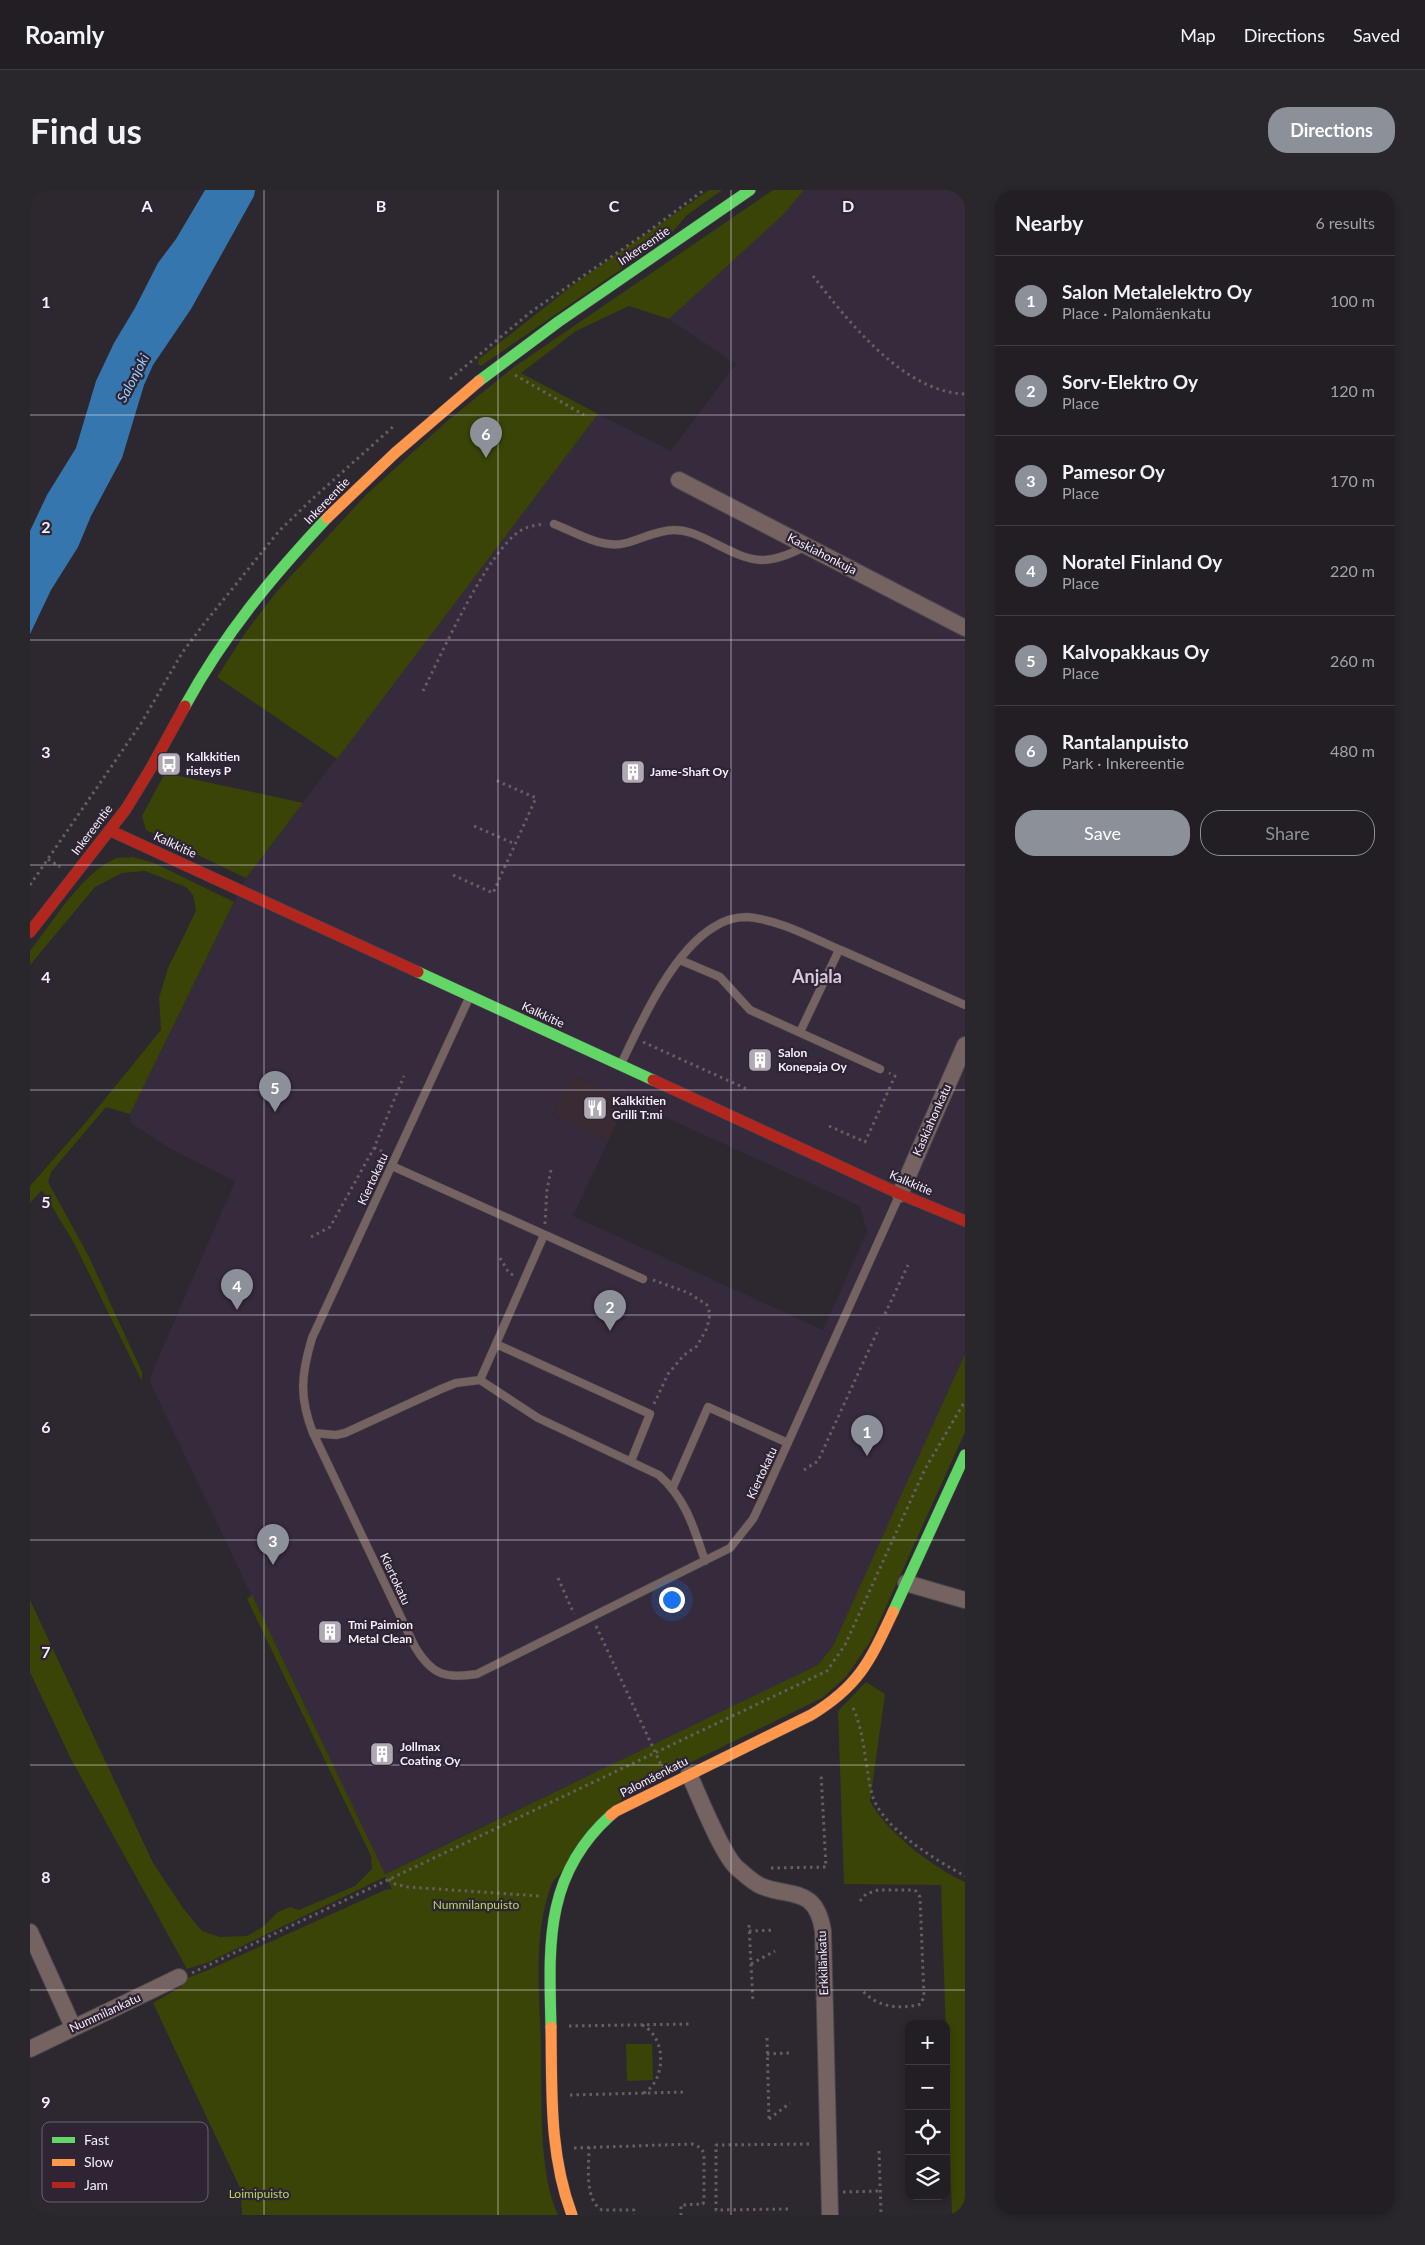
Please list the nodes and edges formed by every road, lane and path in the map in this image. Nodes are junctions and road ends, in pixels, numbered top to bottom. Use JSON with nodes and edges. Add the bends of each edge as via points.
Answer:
{"nodes":[{"id":1,"x":750,"y":190,"type":"edge"},
{"id":2,"x":813,"y":276,"type":"dead end"},
{"id":3,"x":497,"y":367,"type":"junction"},
{"id":4,"x":965,"y":394,"type":"edge"},
{"id":5,"x":584,"y":415,"type":"dead end"},
{"id":6,"x":679,"y":480,"type":"dead end"},
{"id":7,"x":554,"y":524,"type":"joint"},
{"id":8,"x":806,"y":546,"type":"junction"},
{"id":9,"x":965,"y":628,"type":"edge"},
{"id":10,"x":423,"y":691,"type":"dead end"},
{"id":11,"x":493,"y":779,"type":"dead end"},
{"id":12,"x":474,"y":826,"type":"dead end"},
{"id":13,"x":111,"y":831,"type":"junction"},
{"id":14,"x":515,"y":844,"type":"junction"},
{"id":15,"x":453,"y":875,"type":"dead end"},
{"id":16,"x":30,"y":932,"type":"edge"},
{"id":17,"x":839,"y":950,"type":"junction"},
{"id":18,"x":680,"y":960,"type":"junction"},
{"id":19,"x":470,"y":996,"type":"junction"},
{"id":20,"x":965,"y":1006,"type":"edge"},
{"id":21,"x":800,"y":1032,"type":"junction"},
{"id":22,"x":634,"y":1037,"type":"junction"},
{"id":23,"x":965,"y":1045,"type":"edge"},
{"id":24,"x":620,"y":1065,"type":"junction"},
{"id":25,"x":880,"y":1069,"type":"joint"},
{"id":26,"x":404,"y":1076,"type":"dead end"},
{"id":27,"x":749,"y":1090,"type":"dead end"},
{"id":28,"x":829,"y":1126,"type":"dead end"},
{"id":29,"x":392,"y":1166,"type":"junction"},
{"id":30,"x":551,"y":1170,"type":"dead end"},
{"id":31,"x":900,"y":1194,"type":"junction"},
{"id":32,"x":965,"y":1221,"type":"edge"},
{"id":33,"x":544,"y":1235,"type":"junction"},
{"id":34,"x":311,"y":1237,"type":"dead end"},
{"id":35,"x":500,"y":1258,"type":"dead end"},
{"id":36,"x":908,"y":1265,"type":"dead end"},
{"id":37,"x":642,"y":1279,"type":"joint"},
{"id":38,"x":524,"y":1280,"type":"junction"},
{"id":39,"x":885,"y":1314,"type":"dead end"},
{"id":40,"x":879,"y":1328,"type":"dead end"},
{"id":41,"x":496,"y":1344,"type":"junction"},
{"id":42,"x":480,"y":1380,"type":"junction"},
{"id":43,"x":965,"y":1401,"type":"edge"},
{"id":44,"x":650,"y":1414,"type":"junction"},
{"id":45,"x":314,"y":1433,"type":"junction"},
{"id":46,"x":788,"y":1443,"type":"junction"},
{"id":47,"x":965,"y":1455,"type":"edge"},
{"id":48,"x":631,"y":1461,"type":"junction"},
{"id":49,"x":804,"y":1470,"type":"dead end"},
{"id":50,"x":673,"y":1487,"type":"junction"},
{"id":51,"x":706,"y":1561,"type":"junction"},
{"id":52,"x":558,"y":1578,"type":"dead end"},
{"id":53,"x":906,"y":1583,"type":"junction"},
{"id":54,"x":965,"y":1600,"type":"edge"},
{"id":55,"x":592,"y":1617,"type":"junction"},
{"id":56,"x":579,"y":1624,"type":"junction"},
{"id":57,"x":827,"y":1671,"type":"junction"},
{"id":58,"x":846,"y":1692,"type":"junction"},
{"id":59,"x":655,"y":1752,"type":"junction"},
{"id":60,"x":821,"y":1772,"type":"dead end"},
{"id":61,"x":689,"y":1774,"type":"junction"},
{"id":62,"x":670,"y":1783,"type":"junction"},
{"id":63,"x":771,"y":1868,"type":"dead end"},
{"id":64,"x":965,"y":1876,"type":"edge"},
{"id":65,"x":389,"y":1879,"type":"junction"},
{"id":66,"x":558,"y":1897,"type":"junction"},
{"id":67,"x":860,"y":1900,"type":"dead end"},
{"id":68,"x":749,"y":1925,"type":"dead end"},
{"id":69,"x":775,"y":1930,"type":"dead end"},
{"id":70,"x":749,"y":1931,"type":"junction"},
{"id":71,"x":30,"y":1932,"type":"edge"},
{"id":72,"x":775,"y":1951,"type":"dead end"},
{"id":73,"x":751,"y":1964,"type":"junction"},
{"id":74,"x":180,"y":1977,"type":"joint"},
{"id":75,"x":862,"y":1990,"type":"dead end"},
{"id":76,"x":753,"y":2003,"type":"dead end"},
{"id":77,"x":691,"y":2024,"type":"dead end"},
{"id":78,"x":642,"y":2025,"type":"junction"},
{"id":79,"x":550,"y":2026,"type":"junction"},
{"id":80,"x":73,"y":2027,"type":"junction"},
{"id":81,"x":767,"y":2038,"type":"dead end"},
{"id":82,"x":30,"y":2049,"type":"edge"},
{"id":83,"x":789,"y":2053,"type":"dead end"},
{"id":84,"x":767,"y":2054,"type":"junction"},
{"id":85,"x":687,"y":2092,"type":"dead end"},
{"id":86,"x":643,"y":2093,"type":"junction"},
{"id":87,"x":552,"y":2096,"type":"junction"},
{"id":88,"x":790,"y":2103,"type":"dead end"},
{"id":89,"x":828,"y":2144,"type":"junction"},
{"id":90,"x":589,"y":2147,"type":"junction"},
{"id":91,"x":555,"y":2148,"type":"junction"},
{"id":92,"x":879,"y":2151,"type":"dead end"},
{"id":93,"x":880,"y":2191,"type":"junction"},
{"id":94,"x":830,"y":2192,"type":"junction"},
{"id":95,"x":788,"y":2209,"type":"dead end"},
{"id":96,"x":572,"y":2215,"type":"edge"},
{"id":97,"x":634,"y":2215,"type":"edge"},
{"id":98,"x":681,"y":2215,"type":"edge"},
{"id":99,"x":830,"y":2215,"type":"edge"},
{"id":100,"x":881,"y":2215,"type":"edge"}],
"edges":[{"from":1,"to":3,"type":"street","name":"Inkereentie"},
{"from":2,"to":4,"type":"path","via":[[844,317],[884,356],[926,385],[950,394]]},
{"from":3,"to":5,"type":"path"},
{"from":3,"to":13,"type":"street","name":"Inkereentie","via":[[357,489],[279,570],[241,616],[209,664],[140,788]]},
{"from":6,"to":8,"type":"street","name":"Kaskiahonkuja"},
{"from":7,"to":8,"type":"lane","via":[[603,544],[624,544],[673,530],[693,532],[744,558],[760,560],[787,556]]},
{"from":7,"to":10,"type":"path","via":[[536,525],[520,531],[501,549],[479,583]]},
{"from":8,"to":9,"type":"street","name":"Kaskiahonkuja"},
{"from":11,"to":14,"type":"path","via":[[536,798]]},
{"from":12,"to":14,"type":"path"},
{"from":13,"to":16,"type":"street","name":"Inkereentie"},
{"from":13,"to":19,"type":"street","name":"Kalkkitie"},
{"from":14,"to":15,"type":"path","via":[[493,893]]},
{"from":17,"to":18,"type":"lane","via":[[788,927],[744,917],[713,928]]},
{"from":17,"to":20,"type":"lane"},
{"from":17,"to":21,"type":"lane"},
{"from":18,"to":21,"type":"lane","via":[[720,977],[750,1010]]},
{"from":18,"to":22,"type":"lane"},
{"from":19,"to":24,"type":"street","name":"Kalkkitie"},
{"from":19,"to":29,"type":"lane","name":"Kiertokatu"},
{"from":21,"to":25,"type":"lane"},
{"from":22,"to":24,"type":"lane"},
{"from":22,"to":27,"type":"path"},
{"from":23,"to":31,"type":"street","name":"Kaskiahonkatu"},
{"from":24,"to":31,"type":"street","name":"Kalkkitie"},
{"from":25,"to":28,"type":"path","via":[[895,1076],[865,1142]]},
{"from":26,"to":34,"type":"path","via":[[374,1148],[330,1227]]},
{"from":29,"to":33,"type":"lane"},
{"from":29,"to":45,"type":"lane","name":"Kiertokatu","via":[[307,1354],[302,1386],[304,1404]]},
{"from":30,"to":33,"type":"path"},
{"from":31,"to":32,"type":"street","name":"Kalkkitie"},
{"from":31,"to":46,"type":"lane","name":"Kiertokatu"},
{"from":33,"to":37,"type":"lane"},
{"from":33,"to":38,"type":"lane"},
{"from":35,"to":38,"type":"path","via":[[509,1273]]},
{"from":36,"to":39,"type":"path"},
{"from":37,"to":44,"type":"path","via":[[657,1280],[689,1293],[707,1305],[710,1314],[697,1346],[684,1355],[668,1374]]},
{"from":38,"to":41,"type":"lane"},
{"from":40,"to":49,"type":"path","via":[[818,1461]]},
{"from":41,"to":42,"type":"lane"},
{"from":41,"to":44,"type":"lane"},
{"from":42,"to":45,"type":"lane","via":[[440,1389],[345,1433]]},
{"from":42,"to":48,"type":"lane","via":[[538,1418]]},
{"from":43,"to":57,"type":"path","via":[[925,1469],[845,1645]]},
{"from":44,"to":48,"type":"lane"},
{"from":45,"to":56,"type":"lane","name":"Kiertokatu","via":[[415,1647],[431,1669],[459,1677],[477,1674]]},
{"from":46,"to":50,"type":"lane","via":[[708,1407]]},
{"from":46,"to":51,"type":"lane","name":"Kiertokatu","via":[[742,1535],[730,1548]]},
{"from":47,"to":53,"type":"street","name":"Palomäenkatu"},
{"from":48,"to":50,"type":"lane","via":[[659,1475]]},
{"from":50,"to":51,"type":"lane","via":[[690,1515]]},
{"from":51,"to":55,"type":"lane","name":"Kiertokatu"},
{"from":52,"to":56,"type":"path"},
{"from":53,"to":54,"type":"street"},
{"from":53,"to":58,"type":"street","name":"Palomäenkatu","via":[[875,1652]]},
{"from":55,"to":56,"type":"lane","name":"Kiertokatu"},
{"from":55,"to":59,"type":"path"},
{"from":57,"to":58,"type":"path"},
{"from":57,"to":59,"type":"path"},
{"from":58,"to":61,"type":"street","name":"Palomäenkatu","via":[[811,1715]]},
{"from":58,"to":64,"type":"path","via":[[856,1713],[872,1795],[878,1810],[924,1850]]},
{"from":59,"to":62,"type":"path"},
{"from":59,"to":65,"type":"path"},
{"from":60,"to":63,"type":"path","via":[[826,1867]]},
{"from":61,"to":62,"type":"street","name":"Palomäenkatu"},
{"from":61,"to":89,"type":"street","name":"Erkkilänkatu","via":[[735,1866],[758,1885],[806,1898],[820,1918],[823,1931]]},
{"from":62,"to":66,"type":"street","name":"Palomäenkatu","via":[[616,1811],[598,1827],[575,1854]]},
{"from":65,"to":66,"type":"path","via":[[408,1887]]},
{"from":65,"to":74,"type":"path","via":[[201,1970]]},
{"from":66,"to":79,"type":"street","name":"Palomäenkatu","via":[[550,1938]]},
{"from":67,"to":75,"type":"path","via":[[878,1890],[912,1890],[919,1894],[924,1996],[921,2004],[886,2006],[874,2002]]},
{"from":68,"to":70,"type":"path"},
{"from":69,"to":70,"type":"path"},
{"from":70,"to":73,"type":"path"},
{"from":71,"to":80,"type":"street"},
{"from":72,"to":73,"type":"path"},
{"from":73,"to":76,"type":"path"},
{"from":74,"to":80,"type":"street","name":"Nummilankatu"},
{"from":77,"to":78,"type":"path"},
{"from":78,"to":79,"type":"path"},
{"from":78,"to":86,"type":"path","via":[[657,2039],[660,2064],[656,2083]]},
{"from":79,"to":87,"type":"street","name":"Palomäenkatu"},
{"from":80,"to":82,"type":"street","name":"Nummilankatu"},
{"from":81,"to":84,"type":"path"},
{"from":83,"to":84,"type":"path"},
{"from":84,"to":88,"type":"path","via":[[769,2119]]},
{"from":85,"to":86,"type":"path"},
{"from":86,"to":87,"type":"path"},
{"from":87,"to":91,"type":"street","name":"Palomäenkatu"},
{"from":89,"to":94,"type":"street","name":"Erkkilänkatu"},
{"from":89,"to":95,"type":"path","via":[[716,2145],[716,2210]]},
{"from":90,"to":91,"type":"path"},
{"from":90,"to":97,"type":"path","via":[[589,2185],[598,2208],[606,2211],[634,2210]]},
{"from":90,"to":98,"type":"path","via":[[692,2144],[702,2149],[704,2202],[681,2205]]},
{"from":91,"to":96,"type":"street","name":"Palomäenkatu","via":[[562,2190]]},
{"from":92,"to":93,"type":"path"},
{"from":93,"to":94,"type":"path"},
{"from":93,"to":100,"type":"path"},
{"from":94,"to":99,"type":"street","name":"Erkkilänkatu"}]}
